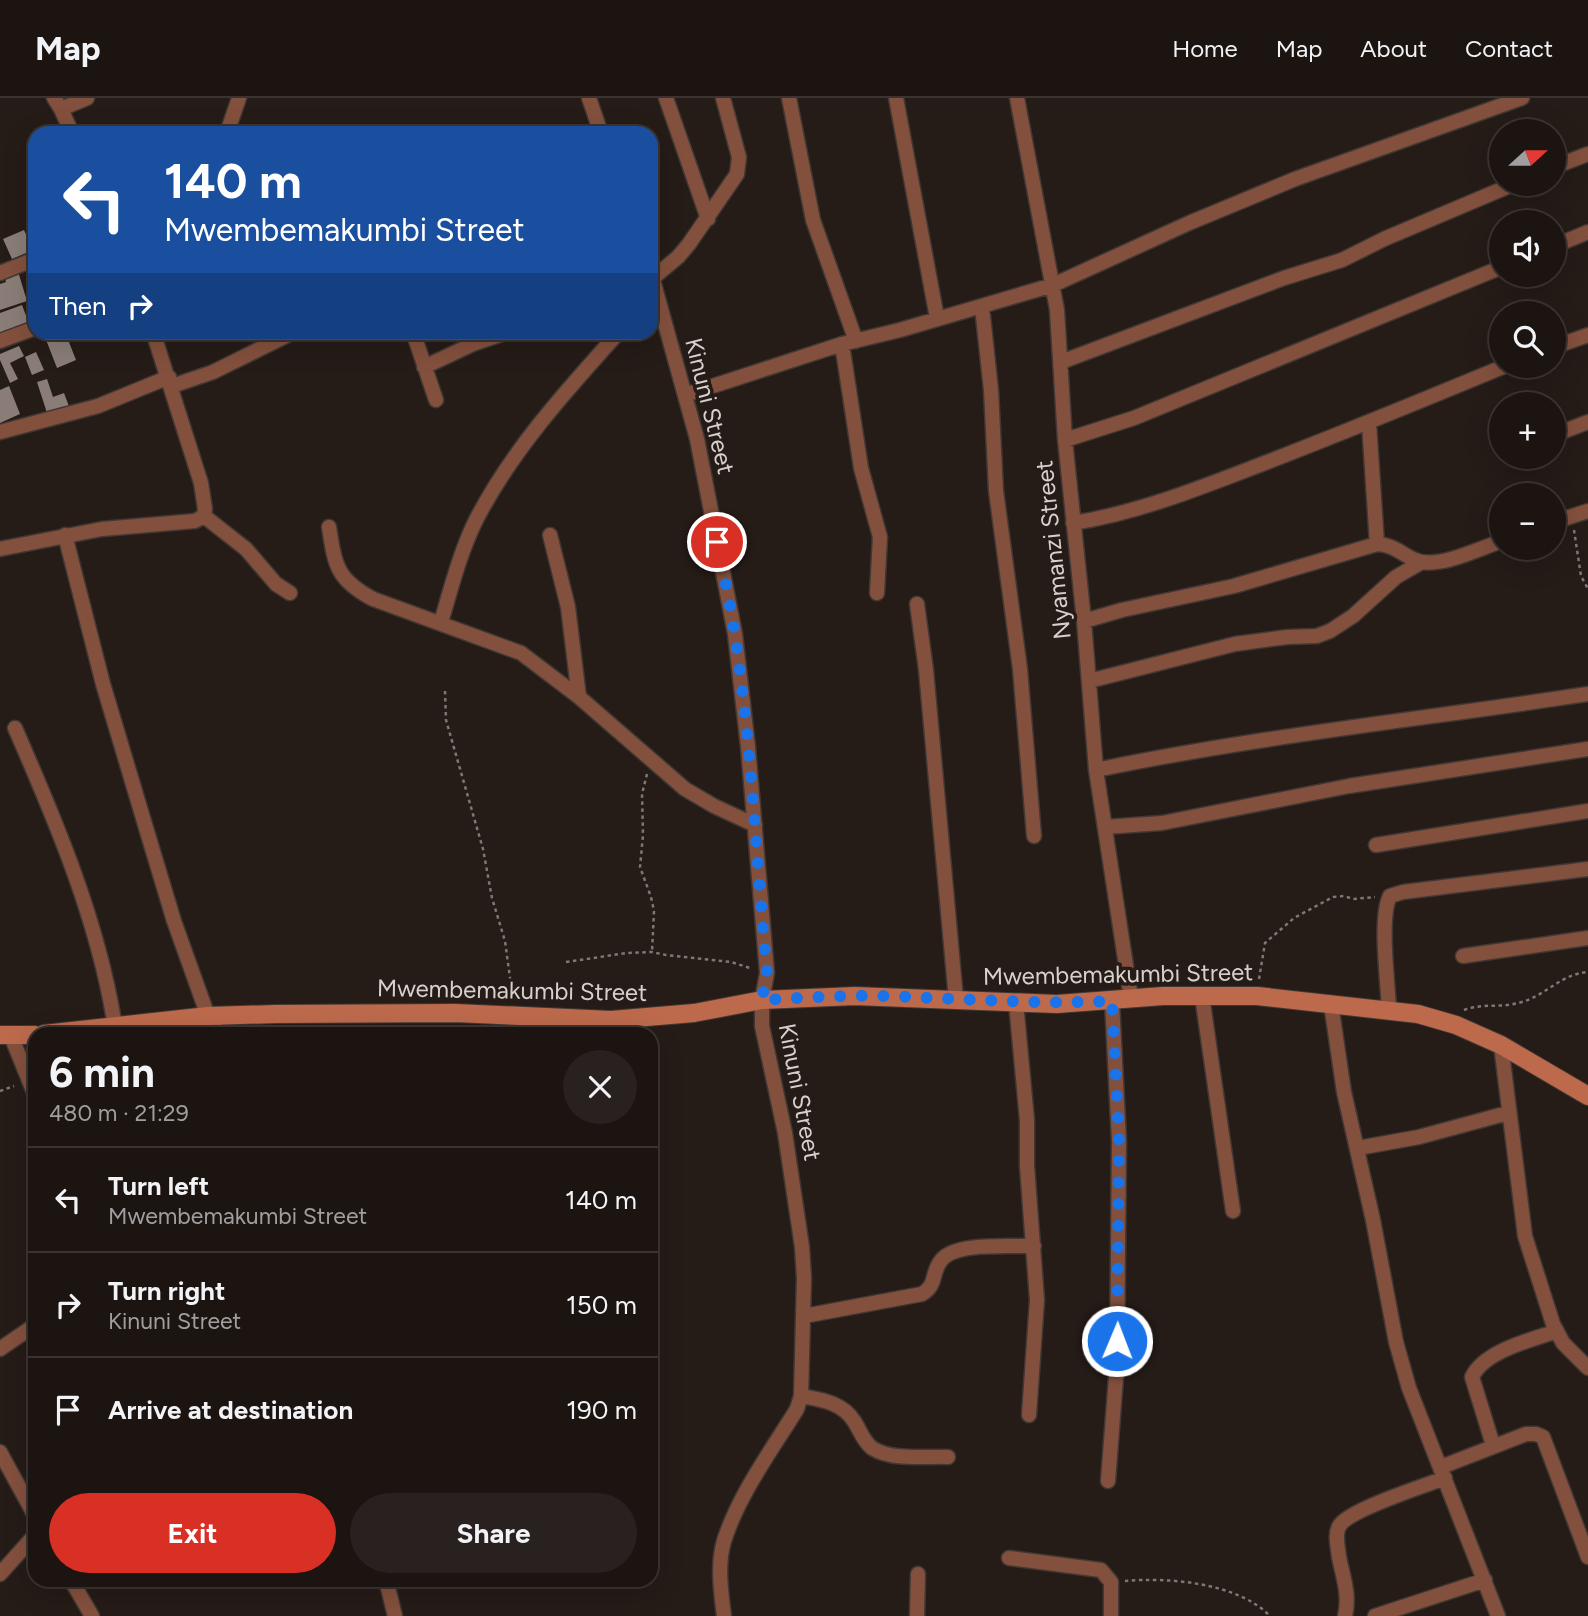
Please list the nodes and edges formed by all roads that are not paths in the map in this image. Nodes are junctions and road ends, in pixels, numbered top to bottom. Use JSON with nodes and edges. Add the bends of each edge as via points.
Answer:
{"nodes":[{"id":1,"x":87,"y":98,"type":"edge"},
{"id":2,"x":239,"y":98,"type":"edge"},
{"id":3,"x":589,"y":98,"type":"edge"},
{"id":4,"x":666,"y":98,"type":"edge"},
{"id":5,"x":723,"y":98,"type":"edge"},
{"id":6,"x":896,"y":98,"type":"edge"},
{"id":7,"x":1017,"y":98,"type":"edge"},
{"id":8,"x":1522,"y":98,"type":"edge"},
{"id":9,"x":794,"y":101,"type":"edge"},
{"id":10,"x":57,"y":103,"type":"edge"},
{"id":11,"x":68,"y":126,"type":"edge"},
{"id":12,"x":229,"y":126,"type":"edge"},
{"id":13,"x":599,"y":126,"type":"edge"},
{"id":14,"x":1588,"y":154,"type":"edge"},
{"id":15,"x":1566,"y":162,"type":"edge"},
{"id":16,"x":1489,"y":195,"type":"edge"},
{"id":17,"x":708,"y":219,"type":"junction"},
{"id":18,"x":1588,"y":232,"type":"edge"},
{"id":19,"x":1566,"y":241,"type":"edge"},
{"id":20,"x":28,"y":262,"type":"edge"},
{"id":21,"x":658,"y":272,"type":"edge"},
{"id":22,"x":1489,"y":272,"type":"edge"},
{"id":23,"x":0,"y":273,"type":"edge"},
{"id":24,"x":1053,"y":285,"type":"junction"},
{"id":25,"x":982,"y":307,"type":"junction"},
{"id":26,"x":658,"y":310,"type":"edge"},
{"id":27,"x":937,"y":318,"type":"junction"},
{"id":28,"x":28,"y":331,"type":"edge"},
{"id":29,"x":1588,"y":335,"type":"edge"},
{"id":30,"x":156,"y":340,"type":"edge"},
{"id":31,"x":277,"y":340,"type":"edge"},
{"id":32,"x":416,"y":340,"type":"edge"},
{"id":33,"x":485,"y":340,"type":"edge"},
{"id":34,"x":612,"y":340,"type":"edge"},
{"id":35,"x":0,"y":341,"type":"edge"},
{"id":36,"x":849,"y":342,"type":"junction"},
{"id":37,"x":1566,"y":343,"type":"edge"},
{"id":38,"x":1061,"y":362,"type":"junction"},
{"id":39,"x":424,"y":367,"type":"junction"},
{"id":40,"x":1489,"y":373,"type":"edge"},
{"id":41,"x":170,"y":381,"type":"junction"},
{"id":42,"x":685,"y":395,"type":"junction"},
{"id":43,"x":436,"y":400,"type":"dead end"},
{"id":44,"x":1588,"y":422,"type":"edge"},
{"id":45,"x":1368,"y":424,"type":"junction"},
{"id":46,"x":1566,"y":430,"type":"edge"},
{"id":47,"x":0,"y":432,"type":"edge"},
{"id":48,"x":1065,"y":440,"type":"junction"},
{"id":49,"x":1588,"y":511,"type":"edge"},
{"id":50,"x":204,"y":516,"type":"junction"},
{"id":51,"x":1566,"y":518,"type":"edge"},
{"id":52,"x":1073,"y":523,"type":"junction"},
{"id":53,"x":329,"y":527,"type":"dead end"},
{"id":54,"x":65,"y":535,"type":"junction"},
{"id":55,"x":550,"y":535,"type":"dead end"},
{"id":56,"x":1377,"y":544,"type":"junction"},
{"id":57,"x":1489,"y":546,"type":"edge"},
{"id":58,"x":0,"y":549,"type":"edge"},
{"id":59,"x":1422,"y":562,"type":"junction"},
{"id":60,"x":290,"y":593,"type":"dead end"},
{"id":61,"x":877,"y":593,"type":"dead end"},
{"id":62,"x":917,"y":604,"type":"dead end"},
{"id":63,"x":1084,"y":621,"type":"junction"},
{"id":64,"x":441,"y":622,"type":"junction"},
{"id":65,"x":1089,"y":681,"type":"junction"},
{"id":66,"x":1588,"y":694,"type":"edge"},
{"id":67,"x":579,"y":696,"type":"junction"},
{"id":68,"x":15,"y":728,"type":"dead end"},
{"id":69,"x":1588,"y":749,"type":"edge"},
{"id":70,"x":1096,"y":770,"type":"junction"},
{"id":71,"x":1588,"y":811,"type":"edge"},
{"id":72,"x":755,"y":825,"type":"junction"},
{"id":73,"x":1105,"y":827,"type":"junction"},
{"id":74,"x":1034,"y":836,"type":"dead end"},
{"id":75,"x":1376,"y":845,"type":"dead end"},
{"id":76,"x":1588,"y":869,"type":"edge"},
{"id":77,"x":1588,"y":938,"type":"edge"},
{"id":78,"x":1463,"y":956,"type":"dead end"},
{"id":79,"x":1202,"y":996,"type":"junction"},
{"id":80,"x":1131,"y":998,"type":"junction"},
{"id":81,"x":956,"y":999,"type":"junction"},
{"id":82,"x":762,"y":1000,"type":"junction"},
{"id":83,"x":1112,"y":1001,"type":"junction"},
{"id":84,"x":1016,"y":1003,"type":"junction"},
{"id":85,"x":1331,"y":1004,"type":"junction"},
{"id":86,"x":1389,"y":1010,"type":"junction"},
{"id":87,"x":208,"y":1016,"type":"junction"},
{"id":88,"x":114,"y":1027,"type":"joint"},
{"id":89,"x":215,"y":1027,"type":"edge"},
{"id":90,"x":6,"y":1035,"type":"edge"},
{"id":91,"x":28,"y":1035,"type":"edge"},
{"id":92,"x":1501,"y":1045,"type":"junction"},
{"id":93,"x":28,"y":1081,"type":"edge"},
{"id":94,"x":1588,"y":1096,"type":"edge"},
{"id":95,"x":1508,"y":1113,"type":"junction"},
{"id":96,"x":1357,"y":1148,"type":"junction"},
{"id":97,"x":1233,"y":1211,"type":"dead end"},
{"id":98,"x":1034,"y":1246,"type":"junction"},
{"id":99,"x":804,"y":1316,"type":"junction"},
{"id":100,"x":28,"y":1330,"type":"edge"},
{"id":101,"x":1557,"y":1331,"type":"junction"},
{"id":102,"x":0,"y":1349,"type":"edge"},
{"id":103,"x":1588,"y":1368,"type":"edge"},
{"id":104,"x":801,"y":1396,"type":"junction"},
{"id":105,"x":1030,"y":1415,"type":"dead end"},
{"id":106,"x":1493,"y":1445,"type":"junction"},
{"id":107,"x":0,"y":1452,"type":"edge"},
{"id":108,"x":948,"y":1457,"type":"dead end"},
{"id":109,"x":4,"y":1471,"type":"edge"},
{"id":110,"x":1443,"y":1472,"type":"junction"},
{"id":111,"x":1108,"y":1481,"type":"dead end"},
{"id":112,"x":28,"y":1506,"type":"edge"},
{"id":113,"x":28,"y":1543,"type":"edge"},
{"id":114,"x":1588,"y":1557,"type":"edge"},
{"id":115,"x":1009,"y":1558,"type":"dead end"},
{"id":116,"x":0,"y":1574,"type":"edge"},
{"id":117,"x":918,"y":1574,"type":"dead end"},
{"id":118,"x":1485,"y":1580,"type":"junction"},
{"id":119,"x":75,"y":1587,"type":"edge"},
{"id":120,"x":388,"y":1587,"type":"edge"},
{"id":121,"x":92,"y":1616,"type":"edge"},
{"id":122,"x":395,"y":1616,"type":"edge"},
{"id":123,"x":724,"y":1616,"type":"edge"},
{"id":124,"x":917,"y":1616,"type":"edge"},
{"id":125,"x":1111,"y":1616,"type":"edge"},
{"id":126,"x":1345,"y":1616,"type":"edge"},
{"id":127,"x":1375,"y":1616,"type":"edge"},
{"id":128,"x":1498,"y":1616,"type":"edge"}],
"edges":[{"from":1,"to":10,"type":"street"},
{"from":2,"to":12,"type":"street"},
{"from":3,"to":13,"type":"street"},
{"from":4,"to":17,"type":"street"},
{"from":5,"to":17,"type":"street","via":[[739,157],[737,174]]},
{"from":6,"to":27,"type":"street"},
{"from":7,"to":24,"type":"street","name":"Nyamanzi Street"},
{"from":8,"to":24,"type":"street","via":[[1295,179]]},
{"from":9,"to":36,"type":"street","via":[[813,220]]},
{"from":10,"to":11,"type":"street"},
{"from":14,"to":15,"type":"street"},
{"from":16,"to":38,"type":"street","via":[[1342,260]]},
{"from":17,"to":21,"type":"street","via":[[678,257]]},
{"from":18,"to":19,"type":"street"},
{"from":20,"to":23,"type":"street"},
{"from":22,"to":48,"type":"street","via":[[1134,418]]},
{"from":24,"to":25,"type":"street"},
{"from":24,"to":38,"type":"street","name":"Nyamanzi Street"},
{"from":25,"to":27,"type":"street"},
{"from":25,"to":74,"type":"street","via":[[996,491],[1020,669]]},
{"from":26,"to":42,"type":"street","name":"Kinuni Street"},
{"from":27,"to":36,"type":"street"},
{"from":28,"to":35,"type":"street"},
{"from":29,"to":37,"type":"street"},
{"from":30,"to":41,"type":"street"},
{"from":31,"to":41,"type":"street","via":[[212,372]]},
{"from":32,"to":39,"type":"street"},
{"from":33,"to":39,"type":"street"},
{"from":34,"to":64,"type":"street","via":[[509,463],[474,523]]},
{"from":36,"to":42,"type":"street"},
{"from":36,"to":61,"type":"street","via":[[861,468],[880,537]]},
{"from":38,"to":48,"type":"street","name":"Nyamanzi Street"},
{"from":39,"to":43,"type":"street"},
{"from":40,"to":45,"type":"street"},
{"from":41,"to":47,"type":"street"},
{"from":41,"to":50,"type":"street","via":[[201,483]]},
{"from":42,"to":72,"type":"street","name":"Kinuni Street","via":[[735,634]]},
{"from":44,"to":46,"type":"street"},
{"from":45,"to":52,"type":"street","via":[[1186,492],[1123,513]]},
{"from":45,"to":56,"type":"street"},
{"from":48,"to":52,"type":"street","name":"Nyamanzi Street"},
{"from":49,"to":51,"type":"street"},
{"from":50,"to":54,"type":"street","via":[[195,521]]},
{"from":50,"to":60,"type":"street"},
{"from":52,"to":63,"type":"street","name":"Nyamanzi Street"},
{"from":53,"to":64,"type":"street","via":[[332,550],[345,582],[373,598]]},
{"from":54,"to":58,"type":"street"},
{"from":54,"to":87,"type":"street","via":[[103,684],[174,921]]},
{"from":55,"to":67,"type":"street","via":[[568,607]]},
{"from":56,"to":59,"type":"street"},
{"from":56,"to":63,"type":"street","via":[[1245,583]]},
{"from":57,"to":59,"type":"street"},
{"from":59,"to":65,"type":"street","via":[[1396,577],[1343,624],[1324,633],[1235,644]]},
{"from":62,"to":81,"type":"street"},
{"from":63,"to":65,"type":"street","name":"Nyamanzi Street"},
{"from":64,"to":67,"type":"street","via":[[521,653]]},
{"from":65,"to":70,"type":"street","name":"Nyamanzi Street"},
{"from":66,"to":70,"type":"street","via":[[1271,738]]},
{"from":67,"to":72,"type":"street","via":[[685,789]]},
{"from":68,"to":88,"type":"street","via":[[66,850],[102,968]]},
{"from":69,"to":73,"type":"street","via":[[1162,822]]},
{"from":70,"to":73,"type":"street","name":"Nyamanzi Street"},
{"from":71,"to":75,"type":"street"},
{"from":72,"to":82,"type":"street","name":"Kinuni Street","via":[[767,973]]},
{"from":73,"to":80,"type":"street","name":"Nyamanzi Street"},
{"from":76,"to":86,"type":"street","via":[[1390,896],[1385,925]]},
{"from":77,"to":78,"type":"street"},
{"from":79,"to":80,"type":"street","name":"Mwembemakumbi Street"},
{"from":79,"to":85,"type":"street","name":"Mwembemakumbi Street"},
{"from":79,"to":97,"type":"street"},
{"from":80,"to":83,"type":"street","name":"Mwembemakumbi Street"},
{"from":81,"to":82,"type":"street","name":"Mwembemakumbi Street","via":[[855,996]]},
{"from":81,"to":84,"type":"street","name":"Mwembemakumbi Street"},
{"from":82,"to":87,"type":"street","name":"Mwembemakumbi Street","via":[[694,1013],[611,1020],[515,1014]]},
{"from":82,"to":99,"type":"street","name":"Kinuni Street","via":[[764,1038],[799,1214]]},
{"from":83,"to":84,"type":"street","name":"Mwembemakumbi Street"},
{"from":83,"to":111,"type":"street","via":[[1119,1141],[1117,1364]]},
{"from":84,"to":98,"type":"street"},
{"from":85,"to":86,"type":"street","name":"Mwembemakumbi Street"},
{"from":85,"to":96,"type":"street"},
{"from":86,"to":92,"type":"street","name":"Mwembemakumbi Street","via":[[1418,1014]]},
{"from":87,"to":88,"type":"street","name":"Mwembemakumbi Street"},
{"from":87,"to":89,"type":"street"},
{"from":90,"to":91,"type":"street"},
{"from":90,"to":93,"type":"street"},
{"from":92,"to":94,"type":"street","name":"Mwembemakumbi Street"},
{"from":92,"to":95,"type":"street"},
{"from":95,"to":96,"type":"street"},
{"from":95,"to":101,"type":"street","via":[[1525,1236]]},
{"from":96,"to":110,"type":"street","via":[[1396,1342]]},
{"from":98,"to":99,"type":"street","via":[[952,1251],[940,1261],[930,1289],[922,1294]]},
{"from":98,"to":105,"type":"street","via":[[1037,1300]]},
{"from":99,"to":104,"type":"street","name":"Kinuni Street"},
{"from":100,"to":102,"type":"street"},
{"from":101,"to":103,"type":"street"},
{"from":101,"to":106,"type":"street","via":[[1476,1368],[1472,1377]]},
{"from":104,"to":108,"type":"street","via":[[832,1402],[845,1410],[874,1449],[904,1456]]},
{"from":104,"to":123,"type":"street","name":"Kinuni Street","via":[[724,1542],[720,1572]]},
{"from":106,"to":110,"type":"street"},
{"from":106,"to":114,"type":"street","via":[[1526,1434],[1543,1437]]},
{"from":107,"to":109,"type":"street"},
{"from":109,"to":112,"type":"street"},
{"from":110,"to":118,"type":"street"},
{"from":110,"to":126,"type":"street","via":[[1339,1525],[1336,1535],[1348,1605]]},
{"from":113,"to":116,"type":"street"},
{"from":115,"to":125,"type":"street","via":[[1101,1570],[1111,1582]]},
{"from":117,"to":124,"type":"street"},
{"from":118,"to":127,"type":"street"},
{"from":118,"to":128,"type":"street"},
{"from":119,"to":121,"type":"street"},
{"from":120,"to":122,"type":"street"}]}
